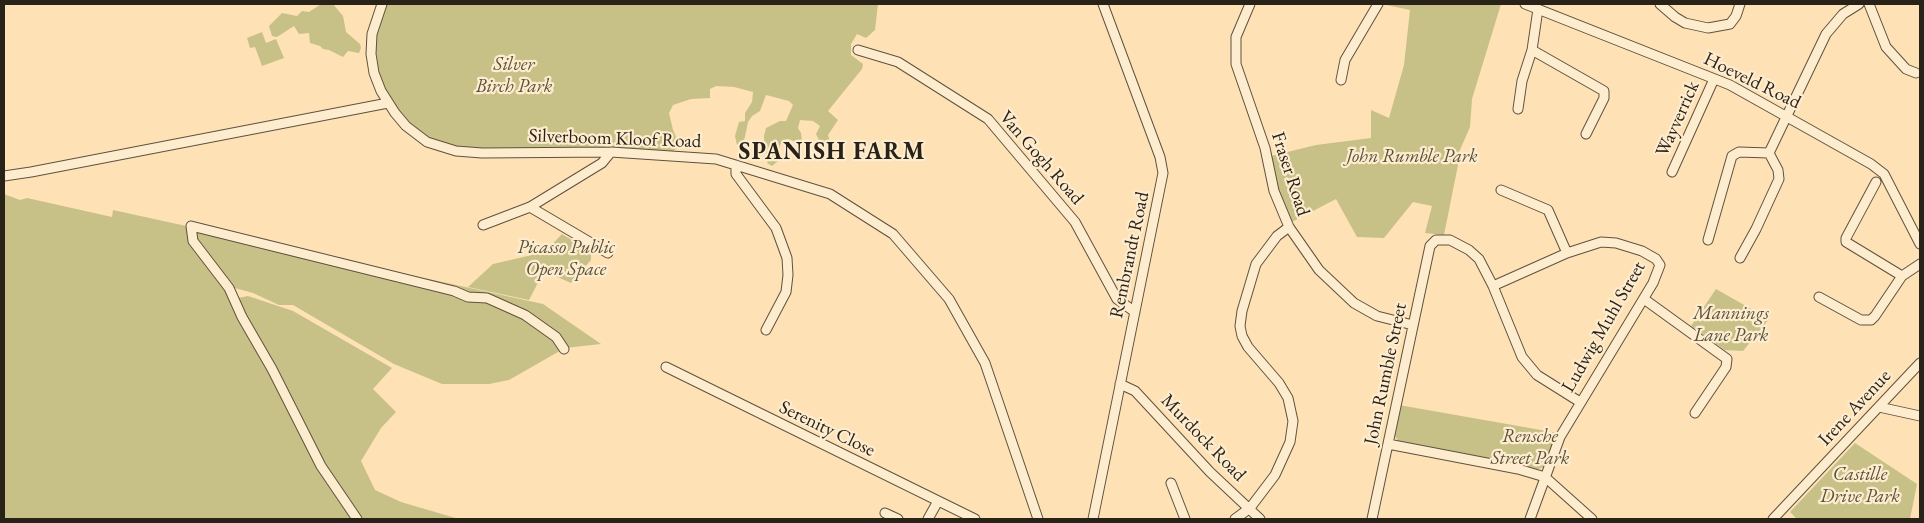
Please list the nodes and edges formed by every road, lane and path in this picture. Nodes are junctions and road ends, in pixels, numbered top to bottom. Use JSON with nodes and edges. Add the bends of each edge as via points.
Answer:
{"nodes":[{"id":1,"x":382,"y":4,"type":"edge"},
{"id":2,"x":1103,"y":4,"type":"edge"},
{"id":3,"x":1250,"y":4,"type":"edge"},
{"id":4,"x":1378,"y":4,"type":"edge"},
{"id":5,"x":1525,"y":4,"type":"edge"},
{"id":6,"x":1660,"y":4,"type":"edge"},
{"id":7,"x":1740,"y":4,"type":"edge"},
{"id":8,"x":1859,"y":4,"type":"edge"},
{"id":9,"x":1869,"y":4,"type":"edge"},
{"id":10,"x":1538,"y":9,"type":"junction"},
{"id":11,"x":858,"y":50,"type":"dead end"},
{"id":12,"x":1532,"y":50,"type":"junction"},
{"id":13,"x":1916,"y":73,"type":"dead end"},
{"id":14,"x":1714,"y":79,"type":"junction"},
{"id":15,"x":1341,"y":80,"type":"dead end"},
{"id":16,"x":388,"y":103,"type":"junction"},
{"id":17,"x":1518,"y":109,"type":"dead end"},
{"id":18,"x":1788,"y":117,"type":"junction"},
{"id":19,"x":1586,"y":134,"type":"dead end"},
{"id":20,"x":611,"y":152,"type":"junction"},
{"id":21,"x":1769,"y":153,"type":"junction"},
{"id":22,"x":736,"y":165,"type":"junction"},
{"id":23,"x":1672,"y":172,"type":"dead end"},
{"id":24,"x":4,"y":176,"type":"edge"},
{"id":25,"x":1876,"y":182,"type":"dead end"},
{"id":26,"x":1501,"y":190,"type":"dead end"},
{"id":27,"x":530,"y":207,"type":"junction"},
{"id":28,"x":483,"y":225,"type":"dead end"},
{"id":29,"x":1289,"y":228,"type":"junction"},
{"id":30,"x":1708,"y":240,"type":"dead end"},
{"id":31,"x":1920,"y":244,"type":"edge"},
{"id":32,"x":608,"y":253,"type":"dead end"},
{"id":33,"x":1567,"y":253,"type":"junction"},
{"id":34,"x":1740,"y":258,"type":"dead end"},
{"id":35,"x":1920,"y":264,"type":"edge"},
{"id":36,"x":1902,"y":276,"type":"junction"},
{"id":37,"x":1493,"y":286,"type":"junction"},
{"id":38,"x":1819,"y":297,"type":"dead end"},
{"id":39,"x":1644,"y":299,"type":"junction"},
{"id":40,"x":1135,"y":312,"type":"junction"},
{"id":41,"x":1413,"y":325,"type":"junction"},
{"id":42,"x":766,"y":330,"type":"dead end"},
{"id":43,"x":564,"y":349,"type":"dead end"},
{"id":44,"x":1920,"y":363,"type":"edge"},
{"id":45,"x":666,"y":367,"type":"dead end"},
{"id":46,"x":1120,"y":384,"type":"junction"},
{"id":47,"x":1580,"y":402,"type":"junction"},
{"id":48,"x":1879,"y":407,"type":"junction"},
{"id":49,"x":1694,"y":413,"type":"dead end"},
{"id":50,"x":1920,"y":416,"type":"edge"},
{"id":51,"x":1388,"y":444,"type":"junction"},
{"id":52,"x":1545,"y":477,"type":"junction"},
{"id":53,"x":1171,"y":483,"type":"dead end"},
{"id":54,"x":938,"y":501,"type":"junction"},
{"id":55,"x":1250,"y":508,"type":"junction"},
{"id":56,"x":885,"y":513,"type":"dead end"},
{"id":57,"x":357,"y":519,"type":"edge"},
{"id":58,"x":898,"y":519,"type":"edge"},
{"id":59,"x":928,"y":519,"type":"edge"},
{"id":60,"x":975,"y":519,"type":"edge"},
{"id":61,"x":1038,"y":519,"type":"edge"},
{"id":62,"x":1093,"y":519,"type":"edge"},
{"id":63,"x":1185,"y":519,"type":"edge"},
{"id":64,"x":1234,"y":519,"type":"edge"},
{"id":65,"x":1260,"y":519,"type":"edge"},
{"id":66,"x":1372,"y":519,"type":"edge"},
{"id":67,"x":1530,"y":519,"type":"edge"},
{"id":68,"x":1592,"y":519,"type":"edge"},
{"id":69,"x":1773,"y":519,"type":"edge"}],
"edges":[{"from":1,"to":16,"type":"street","name":"Silverboom Kloof Road","via":[[374,25],[371,54],[377,82]]},
{"from":2,"to":40,"type":"street","name":"Rembrandt Road","via":[[1163,169]]},
{"from":3,"to":29,"type":"street","name":"Fraser Road","via":[[1236,37],[1236,64]]},
{"from":4,"to":15,"type":"street","via":[[1345,60]]},
{"from":5,"to":10,"type":"street","name":"Hoeveld Road"},
{"from":6,"to":7,"type":"street","via":[[1685,23],[1708,28],[1730,24]]},
{"from":8,"to":18,"type":"street","via":[[1843,14],[1826,34]]},
{"from":9,"to":13,"type":"street","via":[[1886,47],[1906,69]]},
{"from":10,"to":12,"type":"street"},
{"from":10,"to":14,"type":"street","name":"Hoeveld Road"},
{"from":11,"to":40,"type":"street","name":"Van Gogh Road","via":[[898,62],[988,119],[1075,222],[1118,299]]},
{"from":12,"to":17,"type":"street","via":[[1524,71]]},
{"from":12,"to":19,"type":"street","via":[[1604,91],[1604,98]]},
{"from":14,"to":18,"type":"street","name":"Hoeveld Road"},
{"from":14,"to":23,"type":"street","name":"Wayverrick"},
{"from":16,"to":20,"type":"street","name":"Silverboom Kloof Road","via":[[418,136],[440,148],[456,152]]},
{"from":16,"to":24,"type":"street"},
{"from":18,"to":21,"type":"street"},
{"from":18,"to":31,"type":"street","name":"Hoeveld Road","via":[[1881,171]]},
{"from":20,"to":22,"type":"street","name":"Silverboom Kloof Road","via":[[692,156]]},
{"from":20,"to":27,"type":"street","via":[[602,163]]},
{"from":21,"to":30,"type":"street","via":[[1740,152],[1732,156]]},
{"from":21,"to":34,"type":"street","via":[[1779,179]]},
{"from":22,"to":42,"type":"street","via":[[736,174],[776,228],[787,258],[786,292]]},
{"from":22,"to":61,"type":"street","name":"Silverboom Kloof Road","via":[[842,199],[902,243],[949,299],[986,363]]},
{"from":25,"to":36,"type":"street","via":[[1846,242]]},
{"from":26,"to":33,"type":"street","via":[[1548,210]]},
{"from":27,"to":28,"type":"street"},
{"from":27,"to":32,"type":"street"},
{"from":29,"to":41,"type":"street","name":"Fraser Road","via":[[1319,270],[1354,303],[1377,316]]},
{"from":29,"to":55,"type":"street","via":[[1265,249],[1256,264],[1242,311],[1242,336],[1285,392],[1293,422],[1290,442],[1281,464]]},
{"from":33,"to":37,"type":"street","name":"Ludwig Muhl Street"},
{"from":33,"to":39,"type":"street","name":"Ludwig Muhl Street","via":[[1606,242],[1649,254],[1658,261],[1660,268]]},
{"from":35,"to":36,"type":"street"},
{"from":36,"to":38,"type":"street","via":[[1870,320],[1860,320]]},
{"from":37,"to":41,"type":"street","name":"John Rumble Street","via":[[1474,254],[1450,240],[1438,239],[1430,246]]},
{"from":37,"to":47,"type":"street","via":[[1522,357],[1537,375]]},
{"from":39,"to":47,"type":"street","name":"Ludwig Muhl Street"},
{"from":39,"to":49,"type":"street","via":[[1727,358],[1726,366]]},
{"from":40,"to":46,"type":"street","name":"Rembrandt Road"},
{"from":41,"to":51,"type":"street","name":"John Rumble Street"},
{"from":43,"to":57,"type":"street","via":[[556,337],[525,315],[487,298],[468,297],[191,226],[193,241],[229,288],[321,466]]},
{"from":44,"to":48,"type":"street","name":"Irene Avenue"},
{"from":45,"to":54,"type":"street","name":"Serenity Close"},
{"from":46,"to":55,"type":"street","name":"Murdock Road","via":[[1135,391],[1210,472]]},
{"from":46,"to":62,"type":"street","name":"Rembrandt Road"},
{"from":47,"to":52,"type":"street","name":"Ludwig Muhl Street","via":[[1560,437]]},
{"from":48,"to":50,"type":"street"},
{"from":48,"to":69,"type":"street","name":"Irene Avenue"},
{"from":51,"to":52,"type":"street"},
{"from":51,"to":66,"type":"street","name":"John Rumble Street"},
{"from":52,"to":67,"type":"street","name":"Ludwig Muhl Street"},
{"from":52,"to":68,"type":"street"},
{"from":53,"to":63,"type":"street"},
{"from":54,"to":59,"type":"street"},
{"from":54,"to":60,"type":"street","name":"Serenity Close"},
{"from":55,"to":64,"type":"street"},
{"from":55,"to":65,"type":"street","name":"Murdock Road"},
{"from":56,"to":58,"type":"street"}]}
